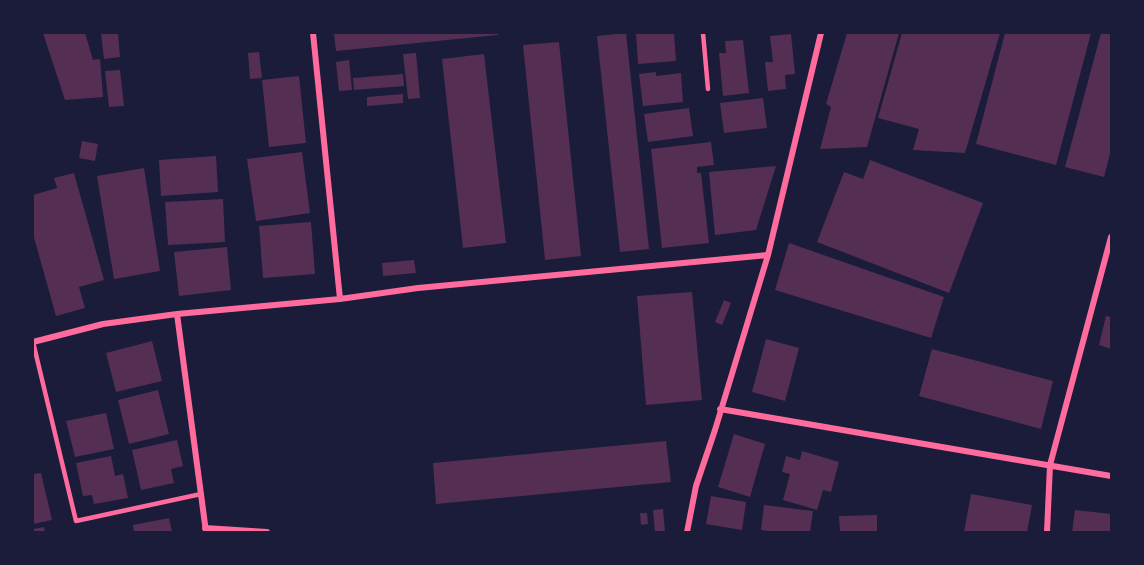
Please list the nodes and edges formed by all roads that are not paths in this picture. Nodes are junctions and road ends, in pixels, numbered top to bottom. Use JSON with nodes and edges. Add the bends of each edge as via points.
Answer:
{"nodes":[{"id":1,"x":313,"y":33,"type":"edge"},
{"id":2,"x":703,"y":33,"type":"edge"},
{"id":3,"x":821,"y":33,"type":"edge"},
{"id":4,"x":708,"y":89,"type":"dead end"},
{"id":5,"x":1111,"y":237,"type":"edge"},
{"id":6,"x":768,"y":255,"type":"junction"},
{"id":7,"x":340,"y":298,"type":"junction"},
{"id":8,"x":177,"y":314,"type":"junction"},
{"id":9,"x":33,"y":342,"type":"edge"},
{"id":10,"x":720,"y":409,"type":"junction"},
{"id":11,"x":1050,"y":465,"type":"junction"},
{"id":12,"x":1111,"y":476,"type":"edge"},
{"id":13,"x":201,"y":494,"type":"junction"},
{"id":14,"x":206,"y":530,"type":"edge"},
{"id":15,"x":267,"y":532,"type":"edge"},
{"id":16,"x":687,"y":532,"type":"edge"},
{"id":17,"x":1047,"y":532,"type":"edge"}],
"edges":[{"from":1,"to":7,"type":"street"},
{"from":2,"to":4,"type":"lane"},
{"from":3,"to":6,"type":"street"},
{"from":5,"to":11,"type":"street"},
{"from":6,"to":7,"type":"street"},
{"from":6,"to":10,"type":"street"},
{"from":7,"to":8,"type":"street"},
{"from":8,"to":9,"type":"street","via":[[103,324]]},
{"from":8,"to":13,"type":"street"},
{"from":9,"to":13,"type":"lane","via":[[76,521]]},
{"from":10,"to":11,"type":"street"},
{"from":10,"to":16,"type":"street","via":[[696,486]]},
{"from":11,"to":12,"type":"street"},
{"from":11,"to":17,"type":"street"},
{"from":13,"to":14,"type":"street"},
{"from":14,"to":15,"type":"street"}]}
